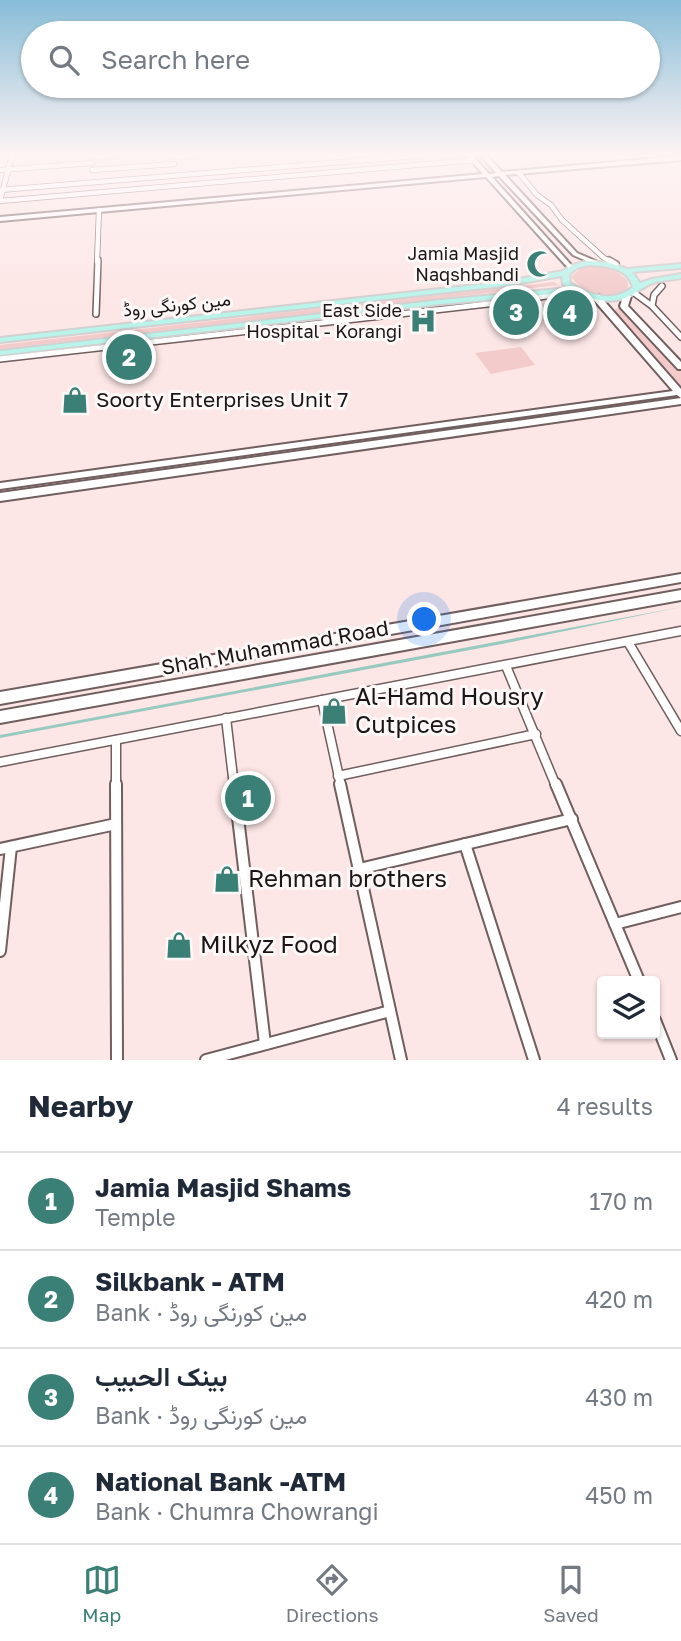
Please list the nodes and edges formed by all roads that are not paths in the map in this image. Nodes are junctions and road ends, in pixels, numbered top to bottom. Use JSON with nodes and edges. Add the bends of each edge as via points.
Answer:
{"nodes":[{"id":1,"x":162,"y":204,"type":"edge"},
{"id":2,"x":512,"y":204,"type":"edge"},
{"id":3,"x":529,"y":204,"type":"edge"},
{"id":4,"x":548,"y":204,"type":"edge"},
{"id":5,"x":99,"y":210,"type":"junction"},
{"id":6,"x":0,"y":219,"type":"edge"},
{"id":7,"x":596,"y":263,"type":"junction"},
{"id":8,"x":681,"y":266,"type":"edge"},
{"id":9,"x":568,"y":270,"type":"junction"},
{"id":10,"x":625,"y":271,"type":"junction"},
{"id":11,"x":681,"y":276,"type":"edge"},
{"id":12,"x":662,"y":286,"type":"dead end"},
{"id":13,"x":576,"y":291,"type":"junction"},
{"id":14,"x":632,"y":292,"type":"junction"},
{"id":15,"x":596,"y":297,"type":"junction"},
{"id":16,"x":442,"y":305,"type":"junction"},
{"id":17,"x":652,"y":306,"type":"junction"},
{"id":18,"x":96,"y":314,"type":"dead end"},
{"id":19,"x":681,"y":337,"type":"edge"},
{"id":20,"x":0,"y":340,"type":"edge"},
{"id":21,"x":0,"y":353,"type":"edge"},
{"id":22,"x":0,"y":359,"type":"edge"},
{"id":23,"x":681,"y":367,"type":"edge"},
{"id":24,"x":680,"y":395,"type":"edge"},
{"id":25,"x":209,"y":462,"type":"junction"},
{"id":26,"x":115,"y":469,"type":"junction"},
{"id":27,"x":115,"y":481,"type":"junction"},
{"id":28,"x":4,"y":491,"type":"edge"},
{"id":29,"x":681,"y":578,"type":"edge"},
{"id":30,"x":681,"y":595,"type":"edge"},
{"id":31,"x":681,"y":631,"type":"edge"},
{"id":32,"x":628,"y":642,"type":"junction"},
{"id":33,"x":506,"y":666,"type":"junction"},
{"id":34,"x":0,"y":698,"type":"edge"},
{"id":35,"x":322,"y":700,"type":"junction"},
{"id":36,"x":0,"y":717,"type":"edge"},
{"id":37,"x":226,"y":718,"type":"junction"},
{"id":38,"x":681,"y":731,"type":"edge"},
{"id":39,"x":536,"y":734,"type":"junction"},
{"id":40,"x":116,"y":740,"type":"junction"},
{"id":41,"x":0,"y":762,"type":"edge"},
{"id":42,"x":338,"y":776,"type":"junction"},
{"id":43,"x":572,"y":819,"type":"junction"},
{"id":44,"x":116,"y":824,"type":"junction"},
{"id":45,"x":465,"y":844,"type":"junction"},
{"id":46,"x":5,"y":848,"type":"edge"},
{"id":47,"x":359,"y":869,"type":"junction"},
{"id":48,"x":681,"y":907,"type":"edge"},
{"id":49,"x":615,"y":924,"type":"junction"},
{"id":50,"x":0,"y":951,"type":"edge"},
{"id":51,"x":637,"y":976,"type":"edge"},
{"id":52,"x":390,"y":1011,"type":"junction"},
{"id":53,"x":660,"y":1032,"type":"edge"},
{"id":54,"x":265,"y":1044,"type":"junction"},
{"id":55,"x":117,"y":1060,"type":"edge"},
{"id":56,"x":206,"y":1060,"type":"edge"},
{"id":57,"x":401,"y":1060,"type":"edge"},
{"id":58,"x":534,"y":1060,"type":"edge"},
{"id":59,"x":671,"y":1060,"type":"edge"}],
"edges":[{"from":1,"to":5,"type":"main road"},
{"from":2,"to":9,"type":"main road"},
{"from":3,"to":7,"type":"main road","via":[[575,254]]},
{"from":4,"to":7,"type":"street","via":[[616,264]]},
{"from":5,"to":6,"type":"main road"},
{"from":5,"to":18,"type":"street"},
{"from":7,"to":9,"type":"main road","name":"مین کورنگی روڈ"},
{"from":7,"to":10,"type":"main road"},
{"from":8,"to":10,"type":"main road"},
{"from":9,"to":13,"type":"main road","via":[[567,284]]},
{"from":9,"to":20,"type":"main road","name":"مین کورنگی روڈ"},
{"from":10,"to":14,"type":"main road","via":[[636,282]]},
{"from":11,"to":14,"type":"main road","via":[[652,281]]},
{"from":12,"to":17,"type":"street"},
{"from":13,"to":15,"type":"main road"},
{"from":13,"to":16,"type":"main road","name":"مین کورنگی روڈ"},
{"from":14,"to":15,"type":"main road"},
{"from":14,"to":17,"type":"street"},
{"from":14,"to":23,"type":"main road","via":[[624,306]]},
{"from":15,"to":24,"type":"main road"},
{"from":16,"to":21,"type":"main road","name":"مین کورنگی روڈ"},
{"from":16,"to":22,"type":"street"},
{"from":17,"to":19,"type":"street"},
{"from":24,"to":25,"type":"main road"},
{"from":25,"to":26,"type":"main road"},
{"from":25,"to":27,"type":"main road"},
{"from":26,"to":27,"type":"main road"},
{"from":26,"to":28,"type":"main road"},
{"from":27,"to":28,"type":"main road"},
{"from":29,"to":34,"type":"main road","name":"Shah Muhammad Road"},
{"from":30,"to":36,"type":"main road","name":"Shah Muhammad Road"},
{"from":31,"to":32,"type":"street"},
{"from":32,"to":33,"type":"street"},
{"from":32,"to":38,"type":"street"},
{"from":33,"to":35,"type":"street"},
{"from":33,"to":39,"type":"street"},
{"from":35,"to":37,"type":"street"},
{"from":35,"to":42,"type":"street"},
{"from":37,"to":40,"type":"street"},
{"from":37,"to":54,"type":"street"},
{"from":39,"to":42,"type":"street"},
{"from":39,"to":43,"type":"street"},
{"from":40,"to":41,"type":"street"},
{"from":40,"to":44,"type":"street"},
{"from":42,"to":47,"type":"street"},
{"from":43,"to":45,"type":"street"},
{"from":43,"to":49,"type":"street"},
{"from":44,"to":46,"type":"street"},
{"from":44,"to":55,"type":"street"},
{"from":45,"to":47,"type":"street"},
{"from":45,"to":58,"type":"street"},
{"from":46,"to":50,"type":"street"},
{"from":47,"to":52,"type":"street"},
{"from":48,"to":49,"type":"street"},
{"from":49,"to":51,"type":"street"},
{"from":52,"to":54,"type":"street"},
{"from":52,"to":57,"type":"street"},
{"from":53,"to":59,"type":"street"},
{"from":54,"to":56,"type":"street"}]}
